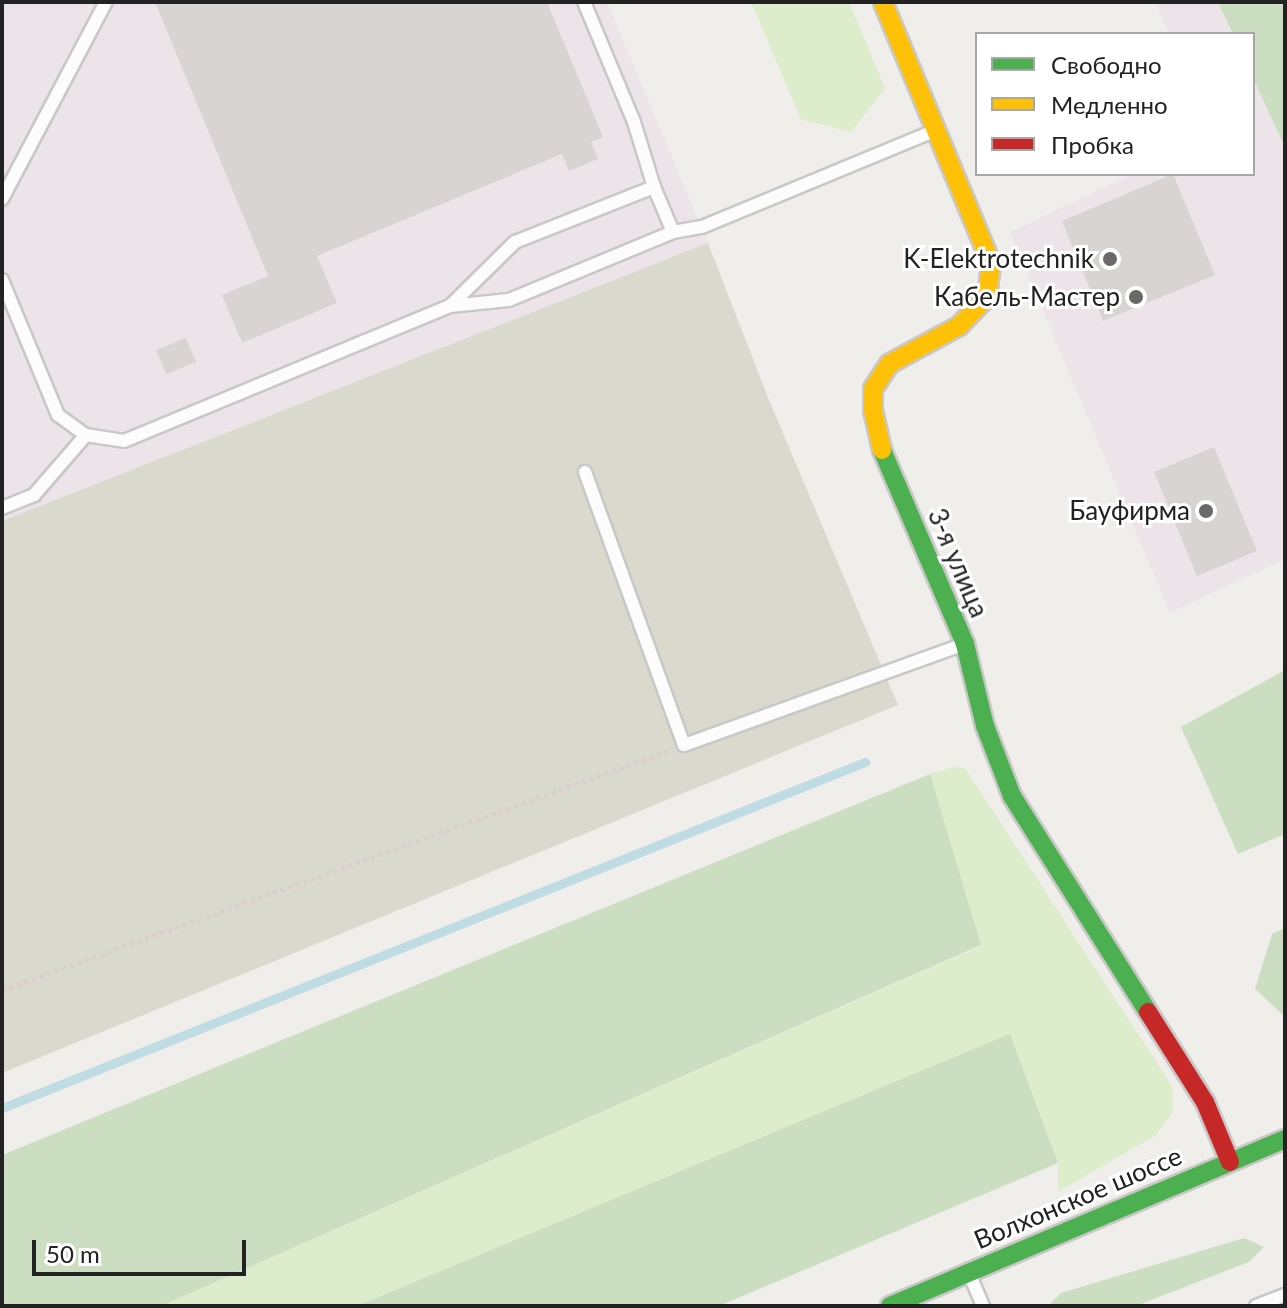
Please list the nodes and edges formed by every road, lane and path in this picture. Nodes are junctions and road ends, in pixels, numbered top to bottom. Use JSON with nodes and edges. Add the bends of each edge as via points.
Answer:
{"nodes":[{"id":1,"x":106,"y":2,"type":"edge"},
{"id":2,"x":584,"y":2,"type":"edge"},
{"id":3,"x":883,"y":2,"type":"edge"},
{"id":4,"x":936,"y":130,"type":"junction"},
{"id":5,"x":654,"y":187,"type":"junction"},
{"id":6,"x":2,"y":199,"type":"edge"},
{"id":7,"x":673,"y":232,"type":"junction"},
{"id":8,"x":2,"y":280,"type":"edge"},
{"id":9,"x":450,"y":306,"type":"junction"},
{"id":10,"x":86,"y":435,"type":"junction"},
{"id":11,"x":585,"y":472,"type":"dead end"},
{"id":12,"x":2,"y":508,"type":"edge"},
{"id":13,"x":965,"y":644,"type":"junction"},
{"id":14,"x":684,"y":745,"type":"junction"},
{"id":15,"x":2,"y":990,"type":"edge"},
{"id":16,"x":1285,"y":1139,"type":"edge"},
{"id":17,"x":1230,"y":1162,"type":"junction"},
{"id":18,"x":969,"y":1273,"type":"junction"},
{"id":19,"x":1285,"y":1295,"type":"edge"},
{"id":20,"x":890,"y":1306,"type":"edge"},
{"id":21,"x":983,"y":1306,"type":"edge"},
{"id":22,"x":1256,"y":1306,"type":"edge"}],
"edges":[{"from":1,"to":6,"type":"lane"},
{"from":2,"to":5,"type":"lane","via":[[634,122]]},
{"from":3,"to":4,"type":"street","name":"3-я улица"},
{"from":4,"to":7,"type":"lane","via":[[702,227]]},
{"from":4,"to":13,"type":"street","name":"3-я улица","via":[[991,263],[987,297],[959,326],[889,364],[873,389],[873,410],[883,454]]},
{"from":5,"to":7,"type":"lane"},
{"from":5,"to":9,"type":"lane","via":[[515,242]]},
{"from":7,"to":9,"type":"lane","via":[[509,300]]},
{"from":8,"to":10,"type":"lane","via":[[58,415]]},
{"from":9,"to":10,"type":"lane","via":[[124,441]]},
{"from":10,"to":12,"type":"lane","via":[[34,495]]},
{"from":11,"to":14,"type":"lane"},
{"from":13,"to":14,"type":"lane"},
{"from":13,"to":17,"type":"street","name":"3-я улица","via":[[985,726],[1012,796],[1205,1102]]},
{"from":14,"to":15,"type":"path"},
{"from":16,"to":17,"type":"street","name":"Волхонское шоссе"},
{"from":17,"to":18,"type":"street","name":"Волхонское шоссе"},
{"from":18,"to":20,"type":"street","name":"Волхонское шоссе"},
{"from":18,"to":21,"type":"lane"},
{"from":19,"to":22,"type":"lane"}]}
